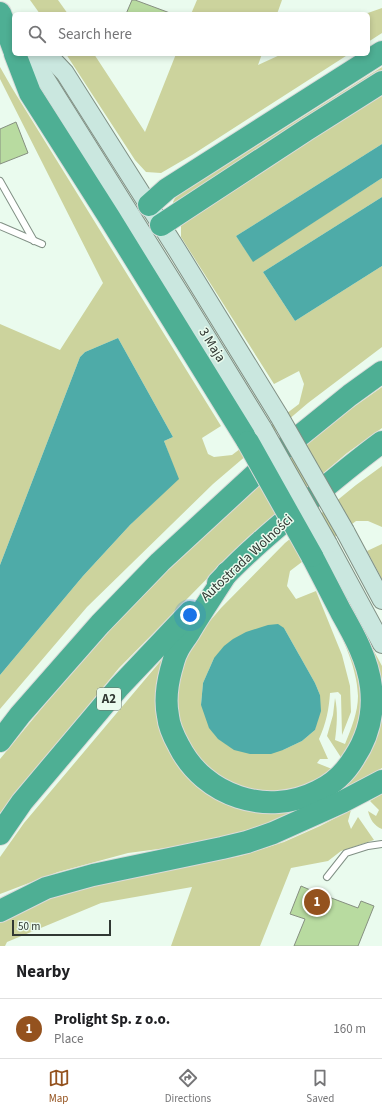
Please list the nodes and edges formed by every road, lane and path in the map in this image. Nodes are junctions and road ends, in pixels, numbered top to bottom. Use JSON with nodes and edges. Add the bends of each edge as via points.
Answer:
{"nodes":[{"id":1,"x":0,"y":2,"type":"edge"},
{"id":2,"x":0,"y":6,"type":"edge"},
{"id":3,"x":0,"y":13,"type":"edge"},
{"id":4,"x":12,"y":15,"type":"edge"},
{"id":5,"x":12,"y":25,"type":"edge"},
{"id":6,"x":12,"y":45,"type":"edge"},
{"id":7,"x":382,"y":52,"type":"edge"},
{"id":8,"x":16,"y":56,"type":"edge"},
{"id":9,"x":31,"y":56,"type":"edge"},
{"id":10,"x":49,"y":56,"type":"edge"},
{"id":11,"x":382,"y":82,"type":"edge"},
{"id":12,"x":0,"y":181,"type":"edge"},
{"id":13,"x":149,"y":205,"type":"junction"},
{"id":14,"x":161,"y":225,"type":"junction"},
{"id":15,"x":0,"y":226,"type":"edge"},
{"id":16,"x":138,"y":227,"type":"junction"},
{"id":17,"x":34,"y":241,"type":"junction"},
{"id":18,"x":42,"y":244,"type":"dead end"},
{"id":19,"x":382,"y":366,"type":"edge"},
{"id":20,"x":382,"y":372,"type":"edge"},
{"id":21,"x":350,"y":395,"type":"junction"},
{"id":22,"x":256,"y":436,"type":"junction"},
{"id":23,"x":382,"y":442,"type":"edge"},
{"id":24,"x":320,"y":550,"type":"junction"},
{"id":25,"x":227,"y":573,"type":"junction"},
{"id":26,"x":382,"y":600,"type":"edge"},
{"id":27,"x":382,"y":644,"type":"edge"},
{"id":28,"x":0,"y":741,"type":"edge"},
{"id":29,"x":382,"y":781,"type":"edge"},
{"id":30,"x":0,"y":834,"type":"edge"},
{"id":31,"x":382,"y":844,"type":"edge"},
{"id":32,"x":327,"y":877,"type":"dead end"},
{"id":33,"x":0,"y":911,"type":"edge"}],
"edges":[{"from":1,"to":4,"type":"main road"},
{"from":2,"to":5,"type":"main road"},
{"from":3,"to":6,"type":"highway"},
{"from":7,"to":13,"type":"highway","via":[[167,188]]},
{"from":8,"to":22,"type":"highway","via":[[30,93],[113,223]]},
{"from":9,"to":16,"type":"main road","name":"3 Maja"},
{"from":10,"to":13,"type":"main road","name":"3 Maja","via":[[65,73]]},
{"from":11,"to":14,"type":"highway"},
{"from":12,"to":17,"type":"lane"},
{"from":13,"to":14,"type":"main road","name":"3 Maja"},
{"from":13,"to":16,"type":"main road"},
{"from":14,"to":16,"type":"main road"},
{"from":14,"to":26,"type":"main road","name":"3 Maja","bridge":true,"via":[[279,416]]},
{"from":15,"to":17,"type":"lane"},
{"from":16,"to":22,"type":"main road","name":"3 Maja"},
{"from":17,"to":18,"type":"lane"},
{"from":19,"to":21,"type":"highway"},
{"from":20,"to":21,"type":"highway"},
{"from":21,"to":28,"type":"highway","via":[[277,454],[160,562],[100,624]]},
{"from":22,"to":24,"type":"highway","bridge":true},
{"from":23,"to":25,"type":"highway","name":"Autostrada Wolności","number":"A2","via":[[279,525]]},
{"from":24,"to":25,"type":"highway","via":[[365,661],[372,687],[372,708],[365,739],[346,771],[326,787],[293,801],[269,803],[236,797],[224,792],[194,770],[171,728],[167,691],[177,652]]},
{"from":24,"to":27,"type":"main road"},
{"from":25,"to":30,"type":"highway","name":"Autostrada Wolności","number":"A2","via":[[119,687],[22,802]]},
{"from":29,"to":33,"type":"highway","via":[[342,802],[248,842],[87,876],[46,888]]},
{"from":31,"to":32,"type":"lane","via":[[346,852]]}]}
